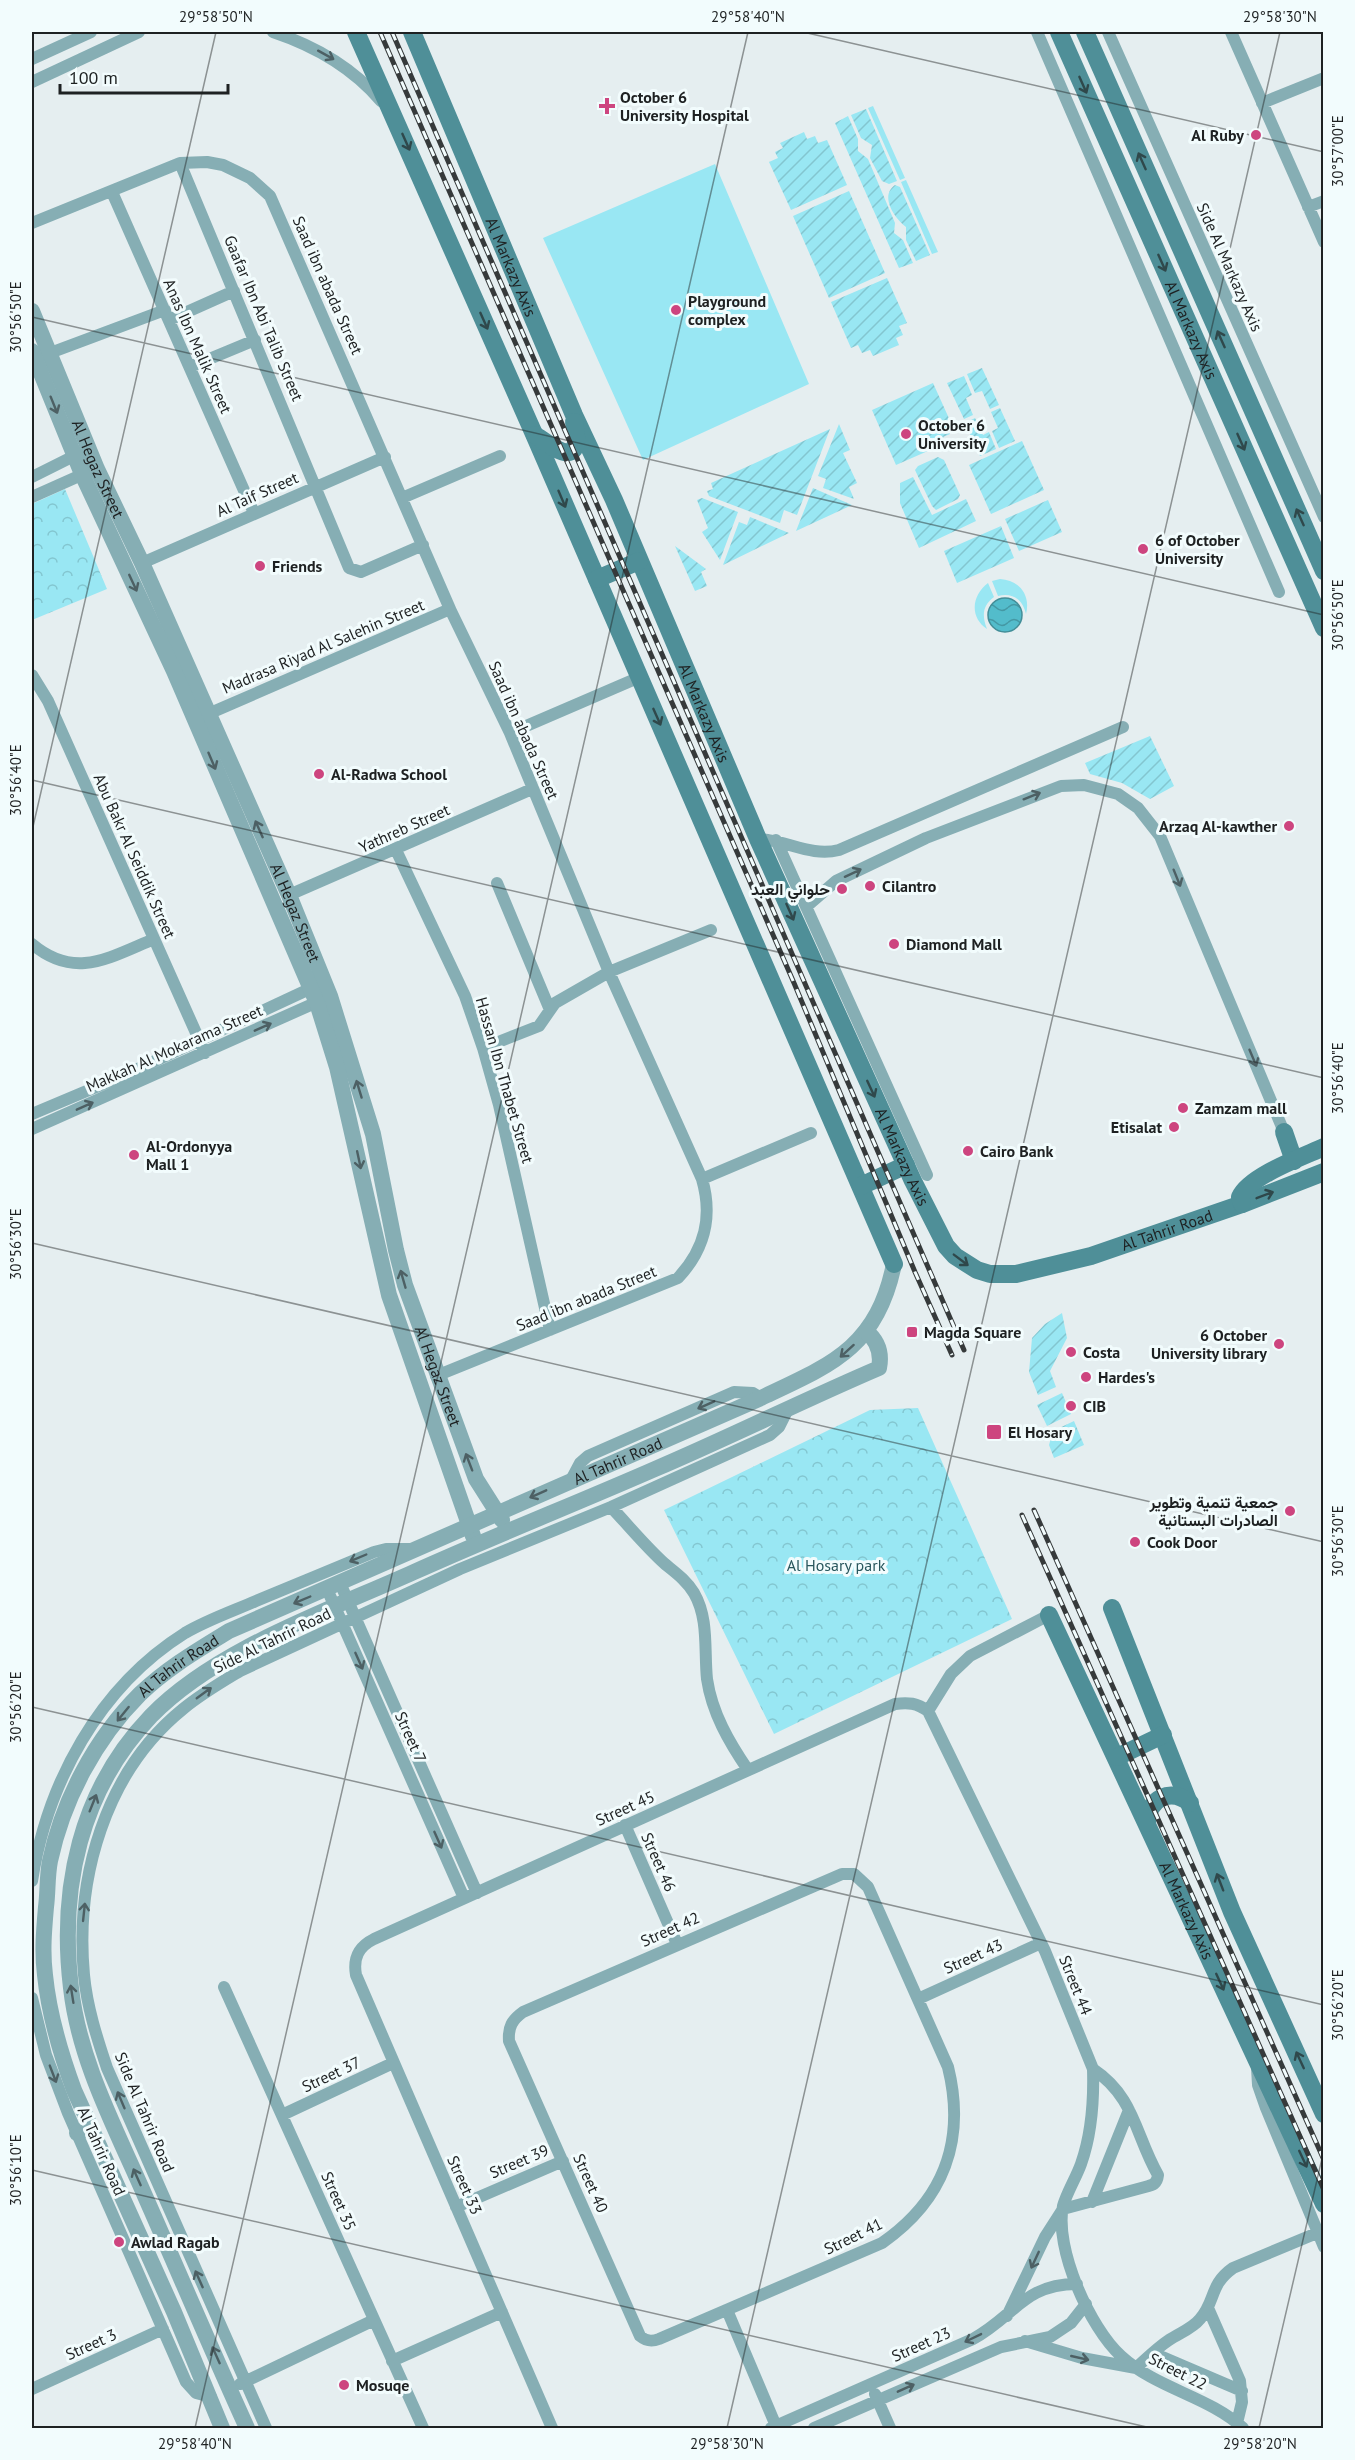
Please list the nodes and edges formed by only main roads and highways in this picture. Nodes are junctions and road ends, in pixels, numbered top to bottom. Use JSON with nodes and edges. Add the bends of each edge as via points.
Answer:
{"nodes":[{"id":1,"x":356,"y":32,"type":"edge"},
{"id":2,"x":412,"y":32,"type":"edge"},
{"id":3,"x":1059,"y":32,"type":"edge"},
{"id":4,"x":1085,"y":32,"type":"edge"},
{"id":5,"x":574,"y":415,"type":"junction"},
{"id":6,"x":534,"y":434,"type":"junction"},
{"id":7,"x":639,"y":561,"type":"junction"},
{"id":8,"x":1323,"y":571,"type":"edge"},
{"id":9,"x":597,"y":579,"type":"junction"},
{"id":10,"x":1323,"y":628,"type":"edge"},
{"id":11,"x":1284,"y":1132,"type":"road end"},
{"id":12,"x":1323,"y":1147,"type":"edge"},
{"id":13,"x":1294,"y":1161,"type":"junction"},
{"id":14,"x":906,"y":1165,"type":"junction"},
{"id":15,"x":1323,"y":1172,"type":"edge"},
{"id":16,"x":861,"y":1186,"type":"junction"},
{"id":17,"x":1242,"y":1204,"type":"junction"},
{"id":18,"x":1091,"y":1256,"type":"joint"},
{"id":19,"x":894,"y":1264,"type":"road end"},
{"id":20,"x":1112,"y":1608,"type":"dead end"},
{"id":21,"x":1049,"y":1615,"type":"road end"},
{"id":22,"x":1163,"y":1735,"type":"junction"},
{"id":23,"x":1116,"y":1757,"type":"junction"},
{"id":24,"x":1190,"y":1803,"type":"junction"},
{"id":25,"x":1147,"y":1823,"type":"junction"},
{"id":26,"x":1323,"y":2114,"type":"edge"},
{"id":27,"x":1323,"y":2204,"type":"edge"}],
"edges":[{"from":1,"to":6,"type":"main road","one_way":true},
{"from":2,"to":5,"type":"main road","name":"Al Markazy Axis"},
{"from":3,"to":10,"type":"main road","name":"Al Markazy Axis","one_way":true},
{"from":8,"to":4,"type":"main road","name":"Al Markazy Axis","one_way":true},
{"from":5,"to":6,"type":"main road","via":[[576,442],[571,451],[558,451]]},
{"from":5,"to":7,"type":"main road","name":"Al Markazy Axis"},
{"from":6,"to":9,"type":"main road","one_way":true},
{"from":7,"to":9,"type":"main road"},
{"from":7,"to":14,"type":"main road","name":"Al Markazy Axis","one_way":true,"via":[[767,840]]},
{"from":9,"to":16,"type":"main road","one_way":true},
{"from":11,"to":13,"type":"main road"},
{"from":12,"to":13,"type":"main road"},
{"from":13,"to":17,"type":"main road","via":[[1250,1185],[1241,1194]]},
{"from":14,"to":16,"type":"main road"},
{"from":14,"to":18,"type":"main road","name":"Al Markazy Axis","one_way":true,"via":[[946,1246],[977,1270],[1016,1274]]},
{"from":17,"to":15,"type":"main road","name":"Al Tahrir Road","one_way":true},
{"from":16,"to":19,"type":"main road"},
{"from":17,"to":18,"type":"main road","name":"Al Tahrir Road"},
{"from":20,"to":22,"type":"main road"},
{"from":21,"to":23,"type":"main road","name":"Al Markazy Axis"},
{"from":22,"to":23,"type":"main road"},
{"from":22,"to":24,"type":"main road"},
{"from":23,"to":25,"type":"main road","name":"Al Markazy Axis"},
{"from":24,"to":25,"type":"main road","via":[[1177,1795],[1161,1797],[1150,1808]]},
{"from":26,"to":24,"type":"main road","one_way":true,"via":[[1232,1912]]},
{"from":25,"to":27,"type":"main road","name":"Al Markazy Axis","one_way":true}]}
